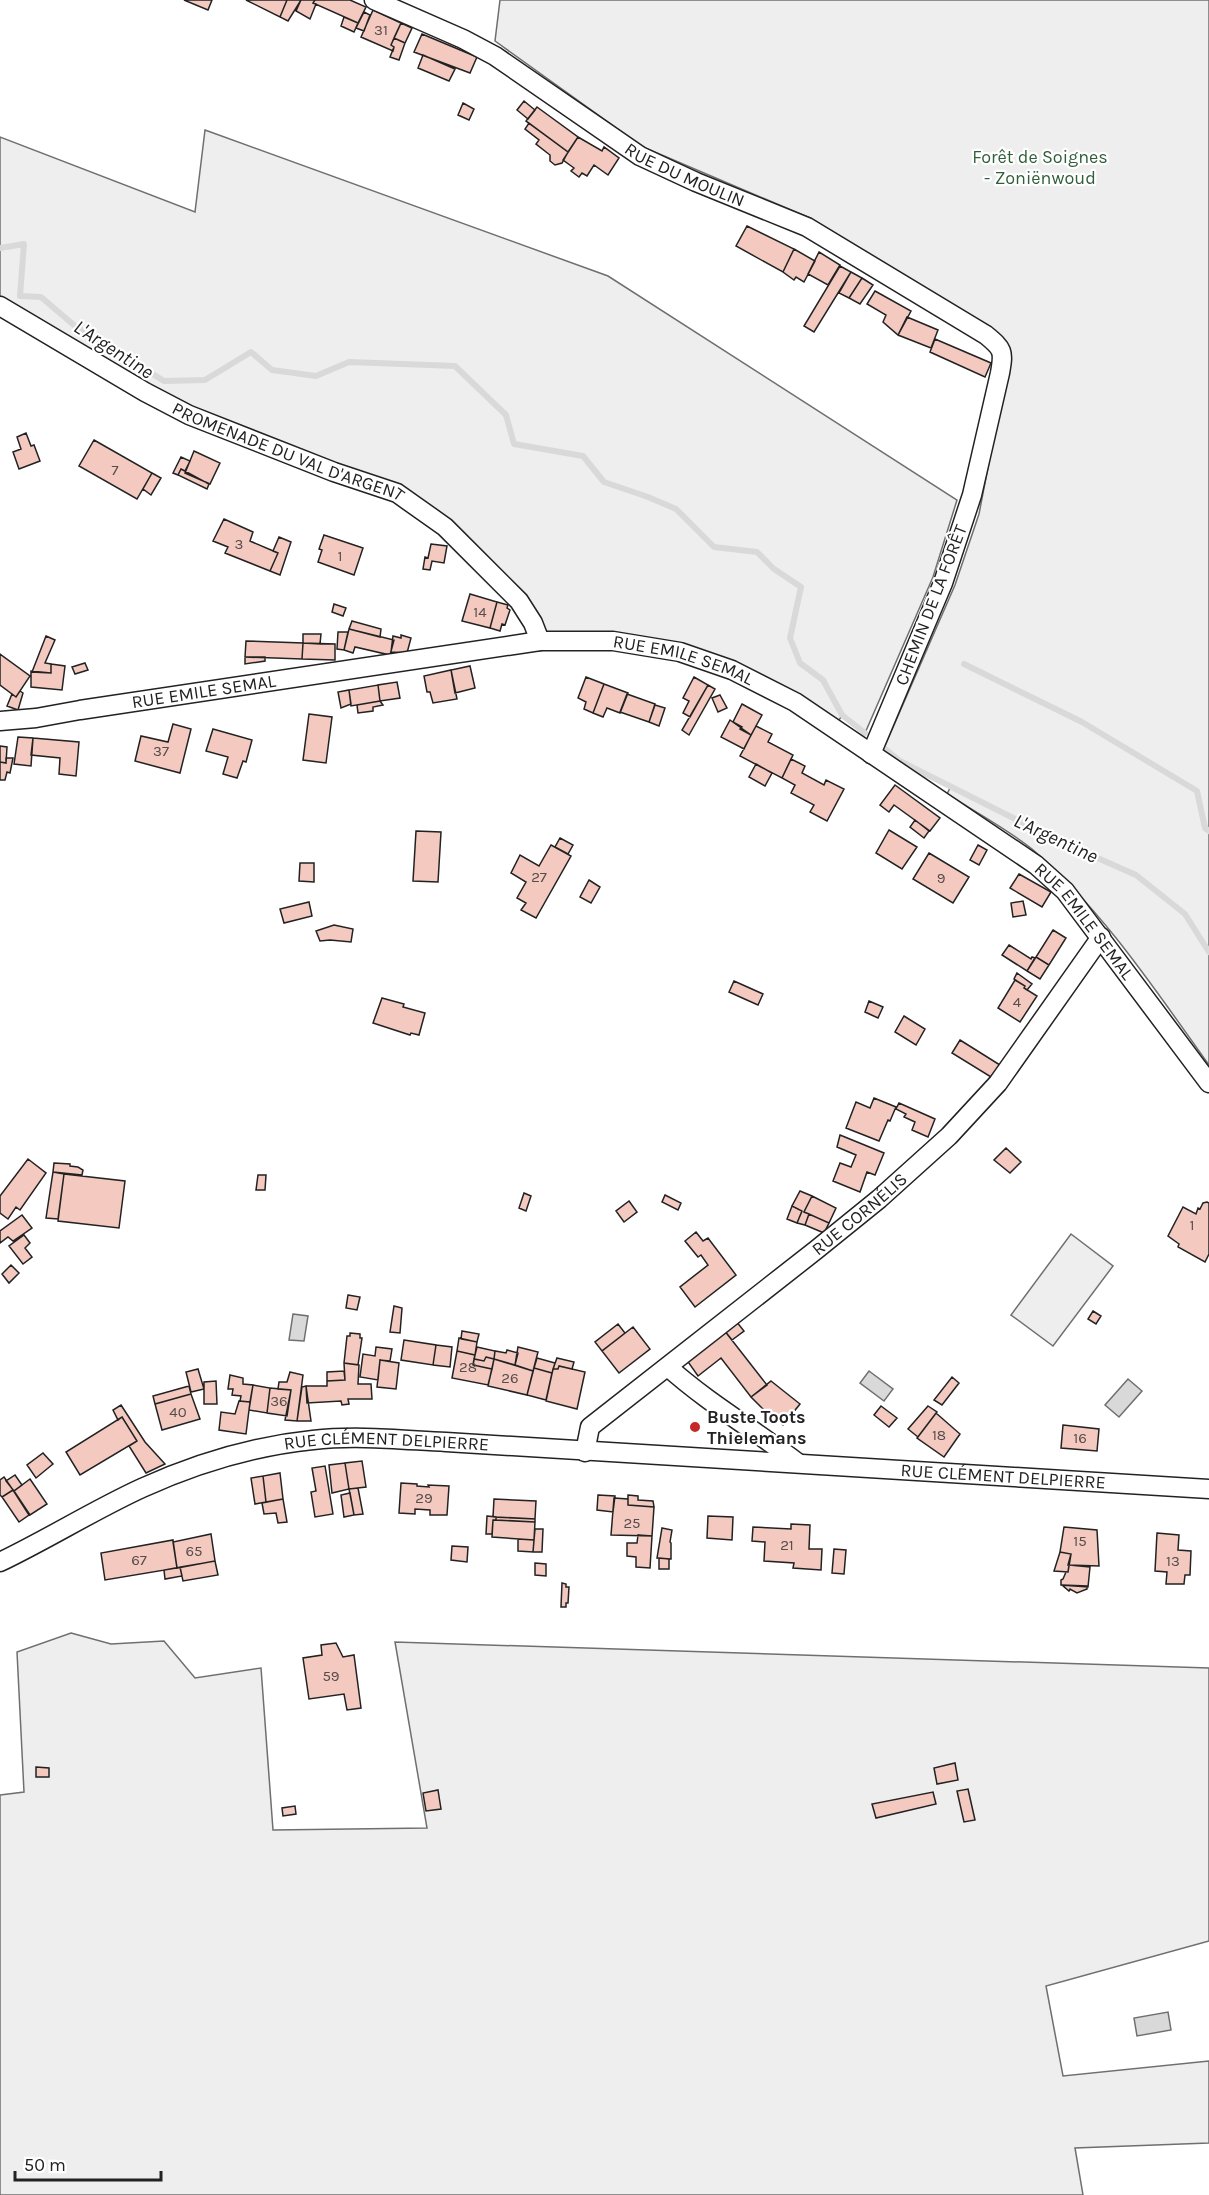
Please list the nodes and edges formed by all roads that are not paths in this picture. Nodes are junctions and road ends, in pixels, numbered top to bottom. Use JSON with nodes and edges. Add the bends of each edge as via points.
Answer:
{"nodes":[{"id":1,"x":374,"y":0,"type":"edge"},
{"id":2,"x":0,"y":306,"type":"edge"},
{"id":3,"x":1000,"y":347,"type":"joint"},
{"id":4,"x":540,"y":641,"type":"junction"},
{"id":5,"x":0,"y":721,"type":"edge"},
{"id":6,"x":871,"y":754,"type":"junction"},
{"id":7,"x":1101,"y":937,"type":"junction"},
{"id":8,"x":1209,"y":1083,"type":"edge"},
{"id":9,"x":668,"y":1367,"type":"junction"},
{"id":10,"x":585,"y":1452,"type":"junction"},
{"id":11,"x":798,"y":1463,"type":"junction"},
{"id":12,"x":1209,"y":1489,"type":"edge"},
{"id":13,"x":0,"y":1562,"type":"edge"}],
"edges":[{"from":1,"to":3,"type":"street","name":"RUE DU MOULIN","via":[[495,56],[640,156],[807,227]]},
{"from":2,"to":4,"type":"street","name":"PROMENADE DU VAL D'ARGENT","via":[[189,415],[397,493],[445,527],[519,601]]},
{"from":3,"to":6,"type":"street","name":"CHEMIN DE LA FORÊT","via":[[1000,373],[972,495],[943,583]]},
{"from":4,"to":5,"type":"street","name":"RUE EMILE SEMAL"},
{"from":4,"to":6,"type":"street","name":"RUE EMILE SEMAL","via":[[614,641],[680,652],[722,666],[795,702]]},
{"from":6,"to":7,"type":"street","name":"RUE EMILE SEMAL","via":[[1036,866],[1065,891]]},
{"from":7,"to":8,"type":"street","name":"RUE EMILE SEMAL"},
{"from":7,"to":9,"type":"street","name":"RUE CORNÉLIS","via":[[998,1083],[949,1136],[879,1199]]},
{"from":9,"to":10,"type":"street","name":"RUE CORNÉLIS","via":[[590,1427]]},
{"from":9,"to":11,"type":"street"},
{"from":10,"to":11,"type":"street","name":"RUE CLÉMENT DELPIERRE"},
{"from":10,"to":13,"type":"street","name":"RUE CLÉMENT DELPIERRE","via":[[360,1438],[315,1439],[258,1448],[198,1465],[141,1488]]},
{"from":11,"to":12,"type":"street","name":"RUE CLÉMENT DELPIERRE"}]}
